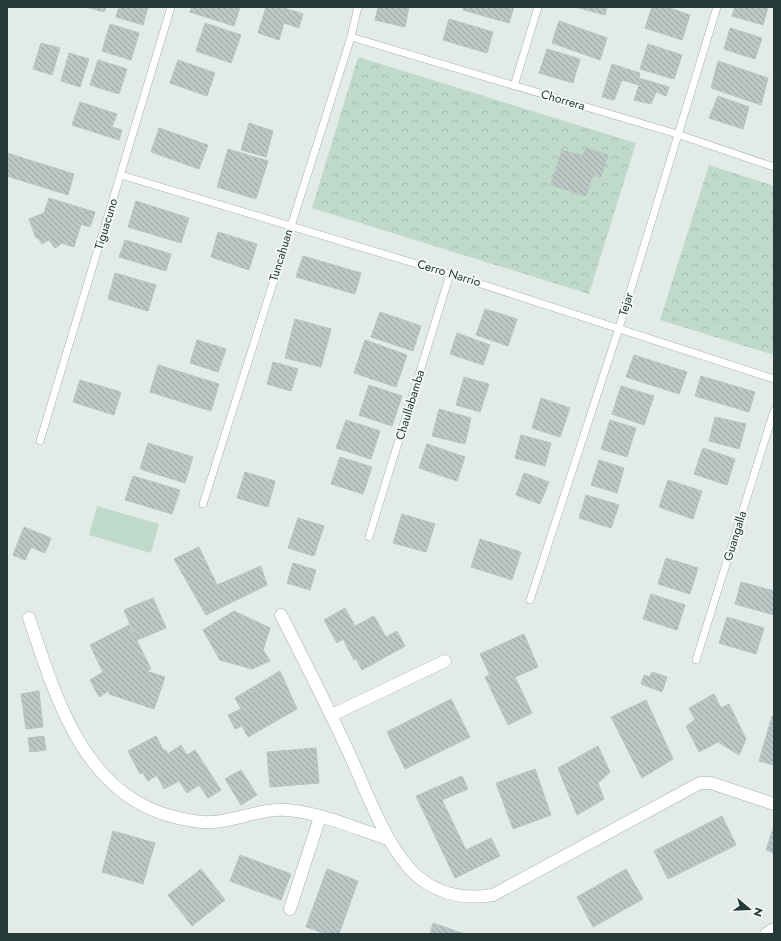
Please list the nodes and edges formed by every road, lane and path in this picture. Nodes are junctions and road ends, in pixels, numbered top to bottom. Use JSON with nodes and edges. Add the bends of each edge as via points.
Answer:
{"nodes":[{"id":1,"x":171,"y":7,"type":"edge"},
{"id":2,"x":358,"y":7,"type":"edge"},
{"id":3,"x":538,"y":7,"type":"edge"},
{"id":4,"x":717,"y":7,"type":"edge"},
{"id":5,"x":351,"y":37,"type":"junction"},
{"id":6,"x":514,"y":86,"type":"junction"},
{"id":7,"x":677,"y":134,"type":"junction"},
{"id":8,"x":774,"y":167,"type":"edge"},
{"id":9,"x":121,"y":175,"type":"junction"},
{"id":10,"x":290,"y":226,"type":"junction"},
{"id":11,"x":450,"y":274,"type":"junction"},
{"id":12,"x":619,"y":328,"type":"junction"},
{"id":13,"x":774,"y":379,"type":"edge"},
{"id":14,"x":774,"y":411,"type":"edge"},
{"id":15,"x":40,"y":441,"type":"dead end"},
{"id":16,"x":203,"y":504,"type":"dead end"},
{"id":17,"x":369,"y":537,"type":"dead end"},
{"id":18,"x":530,"y":600,"type":"dead end"},
{"id":19,"x":281,"y":615,"type":"dead end"},
{"id":20,"x":29,"y":618,"type":"dead end"},
{"id":21,"x":696,"y":660,"type":"dead end"},
{"id":22,"x":445,"y":661,"type":"dead end"},
{"id":23,"x":332,"y":715,"type":"junction"},
{"id":24,"x":774,"y":804,"type":"edge"},
{"id":25,"x":320,"y":817,"type":"junction"},
{"id":26,"x":388,"y":839,"type":"junction"},
{"id":27,"x":290,"y":909,"type":"dead end"},
{"id":28,"x":774,"y":929,"type":"edge"},
{"id":29,"x":766,"y":934,"type":"edge"}],
"edges":[{"from":1,"to":9,"type":"lane","name":"Tiguacuno"},
{"from":2,"to":5,"type":"lane","name":"Tuncahuan"},
{"from":3,"to":6,"type":"lane"},
{"from":4,"to":7,"type":"lane","name":"Tejar"},
{"from":5,"to":6,"type":"lane","name":"Chorrera"},
{"from":5,"to":10,"type":"lane","name":"Tuncahuan"},
{"from":6,"to":7,"type":"lane","name":"Chorrera"},
{"from":7,"to":8,"type":"lane","name":"Chorrera"},
{"from":7,"to":12,"type":"lane","name":"Tejar"},
{"from":9,"to":10,"type":"lane","name":"Cerro Narrio"},
{"from":9,"to":15,"type":"lane","name":"Tiguacuno"},
{"from":10,"to":11,"type":"lane","name":"Cerro Narrio"},
{"from":10,"to":16,"type":"lane","name":"Tuncahuan"},
{"from":11,"to":12,"type":"lane","name":"Cerro Narrio"},
{"from":11,"to":17,"type":"lane","name":"Chaullabamba"},
{"from":12,"to":13,"type":"lane","name":"Cerro Narrio"},
{"from":12,"to":18,"type":"lane","name":"Tejar"},
{"from":14,"to":21,"type":"lane","name":"Guangalla"},
{"from":19,"to":23,"type":"street"},
{"from":20,"to":25,"type":"street","via":[[55,693],[84,751],[104,776],[127,798],[149,810],[185,819],[212,822],[285,810]]},
{"from":22,"to":23,"type":"street"},
{"from":23,"to":26,"type":"street"},
{"from":24,"to":26,"type":"street","via":[[711,783],[700,783],[492,895],[475,898],[460,897],[430,886],[410,869]]},
{"from":25,"to":26,"type":"street"},
{"from":25,"to":27,"type":"street"},
{"from":28,"to":29,"type":"street"}]}
